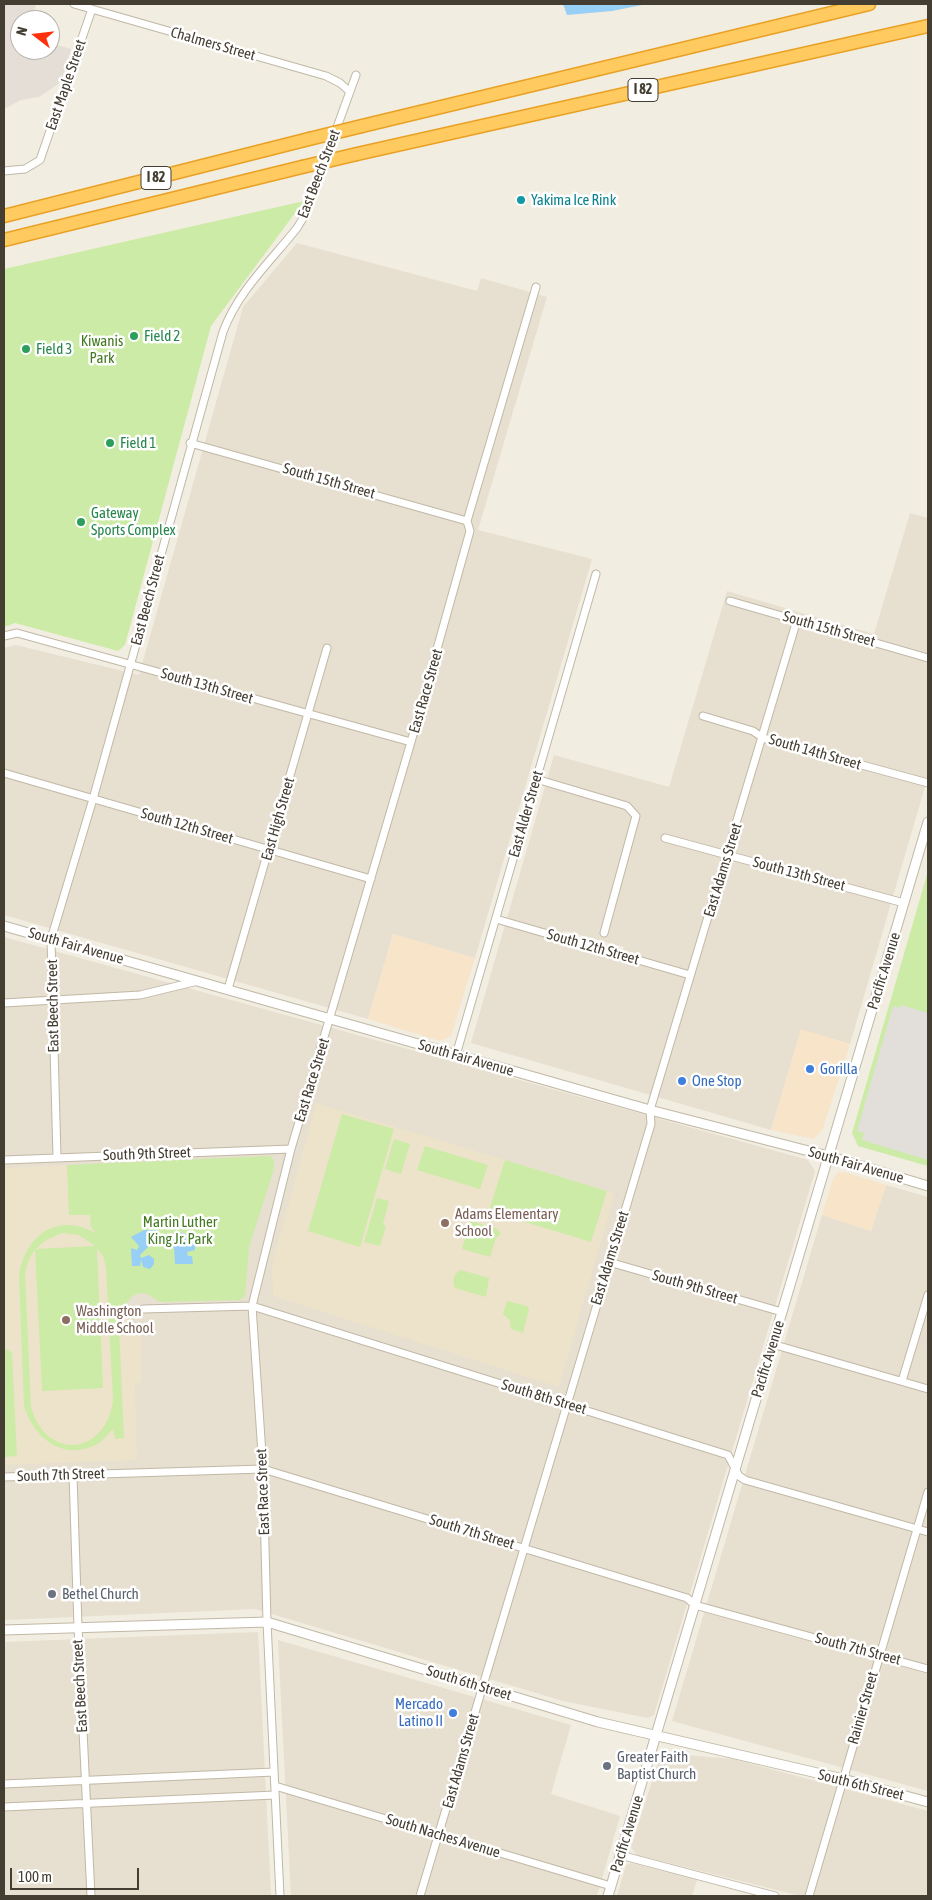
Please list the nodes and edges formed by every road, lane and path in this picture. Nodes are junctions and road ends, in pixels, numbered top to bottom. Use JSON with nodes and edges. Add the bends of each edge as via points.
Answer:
{"nodes":[{"id":1,"x":74,"y":4,"type":"edge"},
{"id":2,"x":869,"y":4,"type":"edge"},
{"id":3,"x":92,"y":9,"type":"junction"},
{"id":4,"x":928,"y":26,"type":"edge"},
{"id":5,"x":356,"y":75,"type":"dead end"},
{"id":6,"x":349,"y":91,"type":"junction"},
{"id":7,"x":4,"y":171,"type":"edge"},
{"id":8,"x":4,"y":216,"type":"edge"},
{"id":9,"x":4,"y":240,"type":"edge"},
{"id":10,"x":536,"y":287,"type":"dead end"},
{"id":11,"x":190,"y":443,"type":"junction"},
{"id":12,"x":467,"y":521,"type":"junction"},
{"id":13,"x":596,"y":574,"type":"dead end"},
{"id":14,"x":730,"y":601,"type":"dead end"},
{"id":15,"x":797,"y":620,"type":"junction"},
{"id":16,"x":4,"y":636,"type":"edge"},
{"id":17,"x":327,"y":648,"type":"dead end"},
{"id":18,"x":928,"y":658,"type":"edge"},
{"id":19,"x":130,"y":664,"type":"junction"},
{"id":20,"x":308,"y":714,"type":"junction"},
{"id":21,"x":702,"y":716,"type":"dead end"},
{"id":22,"x":763,"y":738,"type":"junction"},
{"id":23,"x":411,"y":742,"type":"junction"},
{"id":24,"x":4,"y":773,"type":"edge"},
{"id":25,"x":536,"y":779,"type":"junction"},
{"id":26,"x":928,"y":783,"type":"edge"},
{"id":27,"x":93,"y":798,"type":"junction"},
{"id":28,"x":928,"y":822,"type":"edge"},
{"id":29,"x":665,"y":838,"type":"dead end"},
{"id":30,"x":269,"y":849,"type":"junction"},
{"id":31,"x":728,"y":854,"type":"junction"},
{"id":32,"x":371,"y":879,"type":"junction"},
{"id":33,"x":904,"y":903,"type":"junction"},
{"id":34,"x":496,"y":919,"type":"junction"},
{"id":35,"x":4,"y":926,"type":"edge"},
{"id":36,"x":604,"y":932,"type":"dead end"},
{"id":37,"x":51,"y":940,"type":"junction"},
{"id":38,"x":690,"y":975,"type":"junction"},
{"id":39,"x":198,"y":981,"type":"junction"},
{"id":40,"x":228,"y":989,"type":"junction"},
{"id":41,"x":53,"y":1001,"type":"junction"},
{"id":42,"x":4,"y":1003,"type":"edge"},
{"id":43,"x":330,"y":1020,"type":"junction"},
{"id":44,"x":456,"y":1054,"type":"junction"},
{"id":45,"x":650,"y":1110,"type":"junction"},
{"id":46,"x":291,"y":1149,"type":"junction"},
{"id":47,"x":828,"y":1156,"type":"junction"},
{"id":48,"x":57,"y":1157,"type":"junction"},
{"id":49,"x":4,"y":1160,"type":"edge"},
{"id":50,"x":928,"y":1186,"type":"edge"},
{"id":51,"x":609,"y":1262,"type":"junction"},
{"id":52,"x":928,"y":1295,"type":"edge"},
{"id":53,"x":252,"y":1306,"type":"junction"},
{"id":54,"x":143,"y":1309,"type":"dead end"},
{"id":55,"x":782,"y":1312,"type":"junction"},
{"id":56,"x":772,"y":1344,"type":"junction"},
{"id":57,"x":902,"y":1381,"type":"junction"},
{"id":58,"x":928,"y":1389,"type":"edge"},
{"id":59,"x":566,"y":1403,"type":"junction"},
{"id":60,"x":736,"y":1468,"type":"junction"},
{"id":61,"x":263,"y":1470,"type":"junction"},
{"id":62,"x":73,"y":1475,"type":"junction"},
{"id":63,"x":4,"y":1477,"type":"edge"},
{"id":64,"x":928,"y":1492,"type":"edge"},
{"id":65,"x":917,"y":1529,"type":"junction"},
{"id":66,"x":928,"y":1532,"type":"edge"},
{"id":67,"x":524,"y":1547,"type":"junction"},
{"id":68,"x":695,"y":1605,"type":"junction"},
{"id":69,"x":267,"y":1622,"type":"junction"},
{"id":70,"x":78,"y":1627,"type":"junction"},
{"id":71,"x":4,"y":1630,"type":"edge"},
{"id":72,"x":879,"y":1655,"type":"junction"},
{"id":73,"x":928,"y":1669,"type":"edge"},
{"id":74,"x":483,"y":1687,"type":"junction"},
{"id":75,"x":656,"y":1735,"type":"junction"},
{"id":76,"x":274,"y":1772,"type":"junction"},
{"id":77,"x":843,"y":1779,"type":"junction"},
{"id":78,"x":85,"y":1781,"type":"junction"},
{"id":79,"x":4,"y":1784,"type":"edge"},
{"id":80,"x":275,"y":1786,"type":"junction"},
{"id":81,"x":275,"y":1795,"type":"junction"},
{"id":82,"x":928,"y":1802,"type":"edge"},
{"id":83,"x":86,"y":1803,"type":"junction"},
{"id":84,"x":4,"y":1807,"type":"edge"},
{"id":85,"x":439,"y":1835,"type":"junction"},
{"id":86,"x":620,"y":1855,"type":"junction"},
{"id":87,"x":611,"y":1886,"type":"junction"},
{"id":88,"x":91,"y":1896,"type":"edge"},
{"id":89,"x":280,"y":1896,"type":"edge"},
{"id":90,"x":420,"y":1896,"type":"edge"},
{"id":91,"x":608,"y":1896,"type":"edge"},
{"id":92,"x":775,"y":1896,"type":"edge"},
{"id":93,"x":809,"y":1896,"type":"edge"}],
"edges":[{"from":1,"to":3,"type":"street","name":"Chalmers Street"},
{"from":2,"to":8,"type":"highway","number":"I 82","bridge":true},
{"from":3,"to":6,"type":"street","name":"Chalmers Street","via":[[326,76]]},
{"from":3,"to":7,"type":"street","name":"East Maple Street","via":[[40,160],[25,169]]},
{"from":4,"to":9,"type":"highway","number":"I 82","bridge":true,"via":[[357,154]]},
{"from":5,"to":6,"type":"street","name":"East Beech Street"},
{"from":6,"to":11,"type":"street","name":"East Beech Street","via":[[305,215],[229,315]]},
{"from":10,"to":12,"type":"street","name":"East Race Street"},
{"from":11,"to":12,"type":"street","name":"South 15th Street"},
{"from":11,"to":19,"type":"street","name":"East Beech Street"},
{"from":12,"to":23,"type":"street","name":"East Race Street","via":[[470,531]]},
{"from":13,"to":25,"type":"street","name":"East Alder Street"},
{"from":14,"to":15,"type":"street","name":"South 15th Street"},
{"from":15,"to":18,"type":"street","name":"South 15th Street"},
{"from":15,"to":22,"type":"street","name":"East Adams Street"},
{"from":16,"to":19,"type":"street","name":"South 13th Street","via":[[17,633]]},
{"from":17,"to":20,"type":"street","name":"East High Street"},
{"from":19,"to":20,"type":"street","name":"South 13th Street"},
{"from":19,"to":27,"type":"street","name":"East Beech Street"},
{"from":20,"to":23,"type":"street","name":"South 13th Street"},
{"from":20,"to":30,"type":"street","name":"East High Street"},
{"from":21,"to":22,"type":"street","name":"South 14th Street","via":[[753,731]]},
{"from":22,"to":26,"type":"street","name":"South 14th Street"},
{"from":22,"to":31,"type":"street","name":"East Adams Street"},
{"from":23,"to":32,"type":"street","name":"East Race Street"},
{"from":24,"to":27,"type":"street","name":"South 12th Street"},
{"from":25,"to":34,"type":"street","name":"East Alder Street"},
{"from":25,"to":36,"type":"street","via":[[627,806],[636,816]]},
{"from":27,"to":30,"type":"street","name":"South 12th Street"},
{"from":27,"to":37,"type":"street","name":"East Beech Street"},
{"from":28,"to":33,"type":"street","name":"Pacific Avenue"},
{"from":29,"to":31,"type":"street","name":"South 13th Street"},
{"from":30,"to":32,"type":"street","name":"South 12th Street"},
{"from":30,"to":40,"type":"street","name":"East High Street"},
{"from":31,"to":33,"type":"street","name":"South 13th Street"},
{"from":31,"to":38,"type":"street","name":"East Adams Street"},
{"from":32,"to":43,"type":"street","name":"East Race Street"},
{"from":33,"to":47,"type":"street","name":"Pacific Avenue"},
{"from":34,"to":38,"type":"street","name":"South 12th Street"},
{"from":34,"to":44,"type":"street","name":"East Alder Street"},
{"from":35,"to":37,"type":"street","name":"South Fair Avenue"},
{"from":37,"to":39,"type":"street","name":"South Fair Avenue"},
{"from":37,"to":41,"type":"street","name":"East Beech Street"},
{"from":38,"to":45,"type":"street","name":"East Adams Street"},
{"from":39,"to":40,"type":"street","name":"South Fair Avenue"},
{"from":39,"to":41,"type":"street","via":[[140,995]]},
{"from":40,"to":43,"type":"street","name":"South Fair Avenue"},
{"from":41,"to":42,"type":"street"},
{"from":41,"to":48,"type":"street","name":"East Beech Street"},
{"from":43,"to":44,"type":"street","name":"South Fair Avenue"},
{"from":43,"to":46,"type":"street","name":"East Race Street"},
{"from":44,"to":45,"type":"street","name":"South Fair Avenue"},
{"from":45,"to":47,"type":"street","name":"South Fair Avenue"},
{"from":45,"to":51,"type":"street","name":"East Adams Street","via":[[651,1124]]},
{"from":46,"to":48,"type":"street","name":"South 9th Street"},
{"from":46,"to":53,"type":"street","name":"East Race Street"},
{"from":47,"to":50,"type":"street","name":"South Fair Avenue"},
{"from":47,"to":55,"type":"street","name":"Pacific Avenue"},
{"from":48,"to":49,"type":"street","name":"South 9th Street"},
{"from":51,"to":55,"type":"street","name":"South 9th Street"},
{"from":51,"to":59,"type":"street","name":"East Adams Street"},
{"from":52,"to":57,"type":"street"},
{"from":53,"to":54,"type":"street","name":"South 8th Street"},
{"from":53,"to":59,"type":"street","name":"South 8th Street"},
{"from":53,"to":61,"type":"street","name":"East Race Street"},
{"from":55,"to":56,"type":"street","name":"Pacific Avenue"},
{"from":56,"to":57,"type":"street"},
{"from":56,"to":60,"type":"street","name":"Pacific Avenue"},
{"from":57,"to":58,"type":"street"},
{"from":59,"to":60,"type":"street","name":"South 8th Street","via":[[728,1455]]},
{"from":59,"to":67,"type":"street","name":"East Adams Street"},
{"from":60,"to":65,"type":"street","name":"South 8th Street","via":[[745,1480]]},
{"from":60,"to":68,"type":"street","name":"Pacific Avenue"},
{"from":61,"to":62,"type":"street","name":"South 7th Street"},
{"from":61,"to":67,"type":"street","name":"South 7th Street"},
{"from":61,"to":69,"type":"street","name":"East Race Street"},
{"from":62,"to":63,"type":"street","name":"South 7th Street"},
{"from":62,"to":70,"type":"street","name":"East Beech Street"},
{"from":64,"to":65,"type":"street","name":"Rainier Street"},
{"from":65,"to":66,"type":"street","name":"South 8th Street"},
{"from":65,"to":72,"type":"street","name":"Rainier Street"},
{"from":67,"to":68,"type":"street","name":"South 7th Street","via":[[687,1598]]},
{"from":67,"to":74,"type":"street","name":"East Adams Street"},
{"from":68,"to":72,"type":"street","name":"South 7th Street"},
{"from":68,"to":75,"type":"street","name":"Pacific Avenue"},
{"from":69,"to":70,"type":"street","name":"South 6th Street"},
{"from":69,"to":74,"type":"street","name":"South 6th Street"},
{"from":69,"to":76,"type":"street","name":"East Race Street"},
{"from":70,"to":71,"type":"street","name":"South 6th Street"},
{"from":70,"to":78,"type":"street","name":"East Beech Street"},
{"from":72,"to":73,"type":"street","name":"South 7th Street"},
{"from":72,"to":77,"type":"street","name":"Rainier Street"},
{"from":74,"to":75,"type":"street","name":"South 6th Street","via":[[598,1722]]},
{"from":74,"to":85,"type":"street","name":"East Adams Street"},
{"from":75,"to":77,"type":"street","name":"South 6th Street"},
{"from":75,"to":86,"type":"street","name":"Pacific Avenue"},
{"from":76,"to":78,"type":"street"},
{"from":76,"to":80,"type":"street","name":"East Race Street"},
{"from":77,"to":82,"type":"street","name":"South 6th Street"},
{"from":77,"to":93,"type":"street","name":"Rainier Street"},
{"from":78,"to":79,"type":"street"},
{"from":78,"to":83,"type":"street","name":"East Beech Street"},
{"from":80,"to":81,"type":"street","name":"East Race Street"},
{"from":80,"to":85,"type":"street","name":"South Naches Avenue"},
{"from":81,"to":83,"type":"street"},
{"from":81,"to":89,"type":"street","name":"East Race Street"},
{"from":83,"to":84,"type":"street"},
{"from":83,"to":88,"type":"street","name":"East Beech Street"},
{"from":85,"to":87,"type":"street","name":"South Naches Avenue"},
{"from":85,"to":90,"type":"street","name":"East Adams Street"},
{"from":86,"to":87,"type":"street","name":"Pacific Avenue"},
{"from":86,"to":92,"type":"street"},
{"from":87,"to":91,"type":"street","name":"Pacific Avenue"}]}
